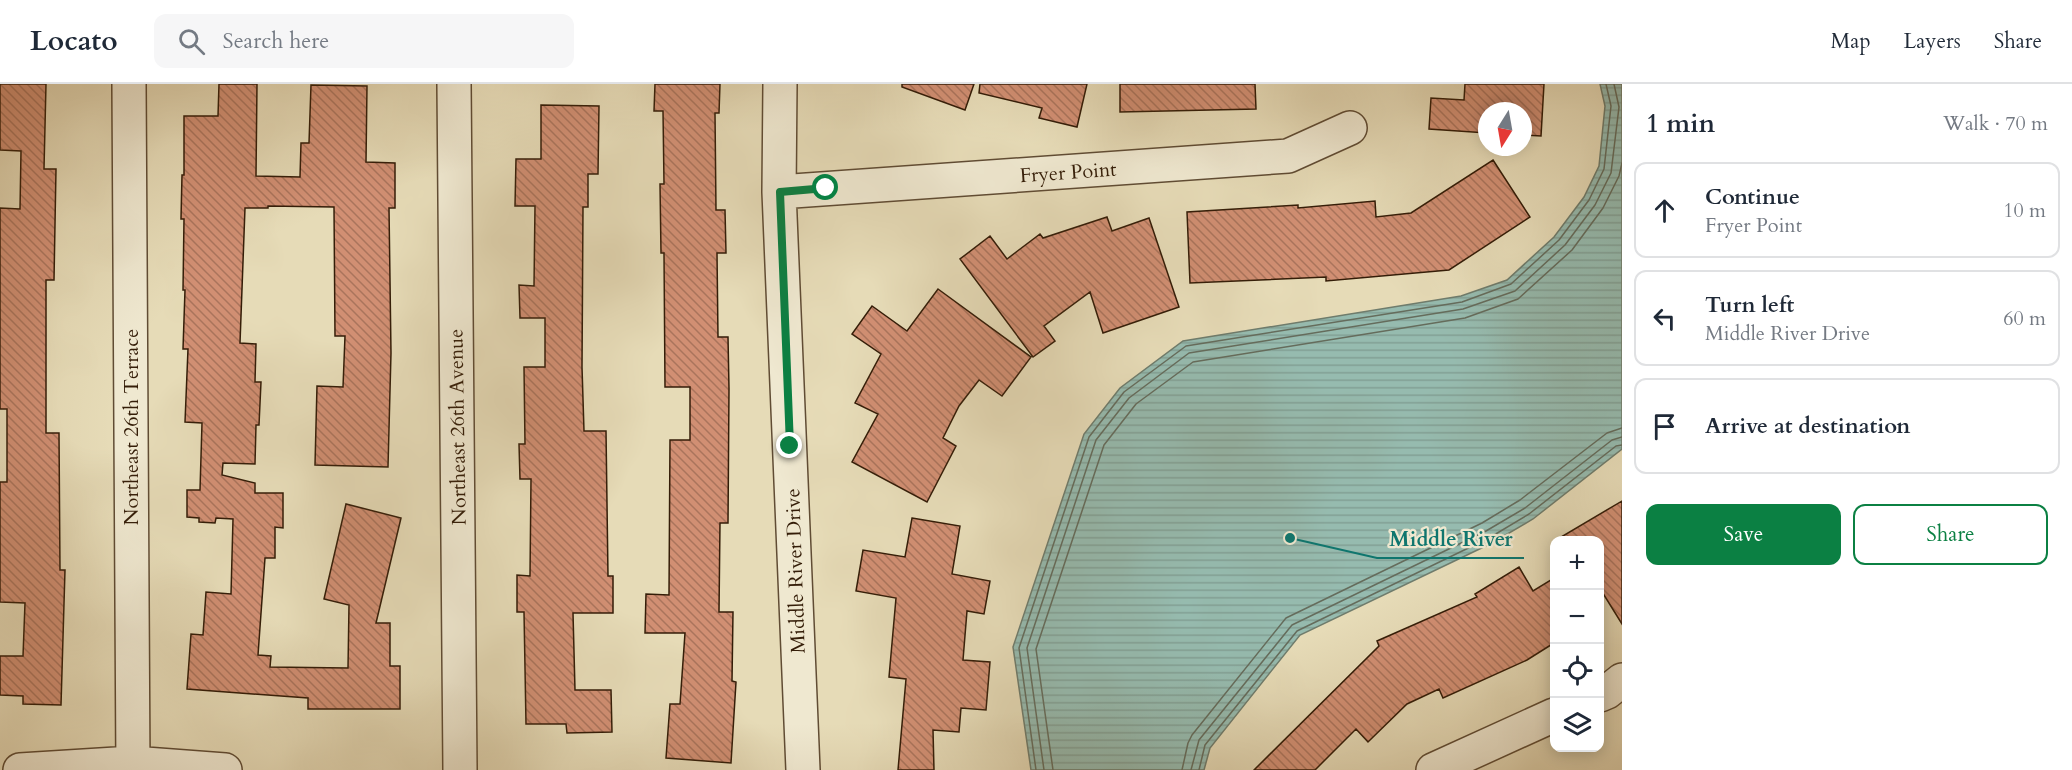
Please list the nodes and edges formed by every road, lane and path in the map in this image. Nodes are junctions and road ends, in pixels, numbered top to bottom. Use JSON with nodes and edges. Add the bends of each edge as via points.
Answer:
{"nodes":[{"id":1,"x":129,"y":84,"type":"edge"},
{"id":2,"x":454,"y":84,"type":"edge"},
{"id":3,"x":780,"y":84,"type":"edge"},
{"id":4,"x":1350,"y":128,"type":"dead end"},
{"id":5,"x":780,"y":192,"type":"junction"},
{"id":6,"x":1622,"y":680,"type":"edge"},
{"id":7,"x":1604,"y":693,"type":"edge"},
{"id":8,"x":1550,"y":717,"type":"edge"},
{"id":9,"x":133,"y":766,"type":"edge"},
{"id":10,"x":20,"y":770,"type":"edge"},
{"id":11,"x":225,"y":770,"type":"edge"},
{"id":12,"x":460,"y":770,"type":"edge"},
{"id":13,"x":803,"y":770,"type":"edge"},
{"id":14,"x":1433,"y":770,"type":"edge"}],
"edges":[{"from":1,"to":9,"type":"street","name":"Northeast 26th Terrace"},
{"from":2,"to":12,"type":"street","name":"Northeast 26th Avenue"},
{"from":3,"to":5,"type":"street","name":"Middle River Drive"},
{"from":4,"to":5,"type":"street","name":"Fryer Point","via":[[1288,156]]},
{"from":5,"to":13,"type":"street","name":"Middle River Drive"},
{"from":6,"to":7,"type":"street"},
{"from":8,"to":14,"type":"street"},
{"from":9,"to":10,"type":"street"},
{"from":9,"to":11,"type":"street"}]}
